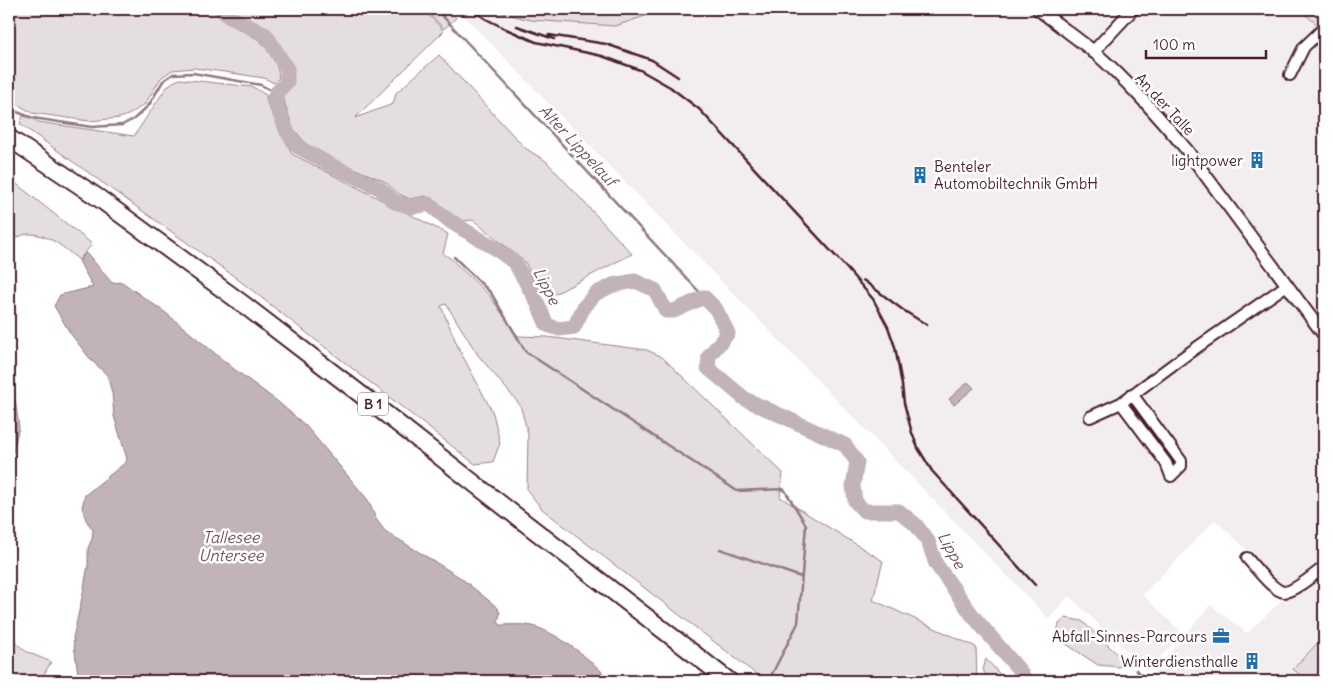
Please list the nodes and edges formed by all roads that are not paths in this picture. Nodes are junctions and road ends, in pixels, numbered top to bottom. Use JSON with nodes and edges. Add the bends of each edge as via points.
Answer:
{"nodes":[{"id":1,"x":1038,"y":9,"type":"edge"},
{"id":2,"x":1133,"y":9,"type":"edge"},
{"id":3,"x":1324,"y":28,"type":"edge"},
{"id":4,"x":1093,"y":52,"type":"junction"},
{"id":5,"x":1290,"y":75,"type":"dead end"},
{"id":6,"x":9,"y":138,"type":"edge"},
{"id":7,"x":1287,"y":285,"type":"junction"},
{"id":8,"x":1324,"y":335,"type":"edge"},
{"id":9,"x":1132,"y":394,"type":"junction"},
{"id":10,"x":1121,"y":403,"type":"junction"},
{"id":11,"x":1090,"y":417,"type":"dead end"},
{"id":12,"x":1247,"y":558,"type":"dead end"},
{"id":13,"x":1324,"y":567,"type":"edge"},
{"id":14,"x":729,"y":681,"type":"edge"}],
"edges":[{"from":1,"to":4,"type":"street","name":"An der Talle"},
{"from":2,"to":4,"type":"street"},
{"from":3,"to":5,"type":"street","via":[[1304,48]]},
{"from":4,"to":7,"type":"street","name":"An der Talle","via":[[1144,100],[1186,148]]},
{"from":6,"to":14,"type":"highway","number":"B 1","via":[[100,199],[243,304]]},
{"from":7,"to":8,"type":"street","name":"An der Talle"},
{"from":7,"to":9,"type":"street"},
{"from":9,"to":10,"type":"street"},
{"from":9,"to":10,"type":"street","via":[[1182,462],[1174,473]]},
{"from":10,"to":11,"type":"street"},
{"from":12,"to":13,"type":"street","via":[[1275,589],[1285,592]]}]}
